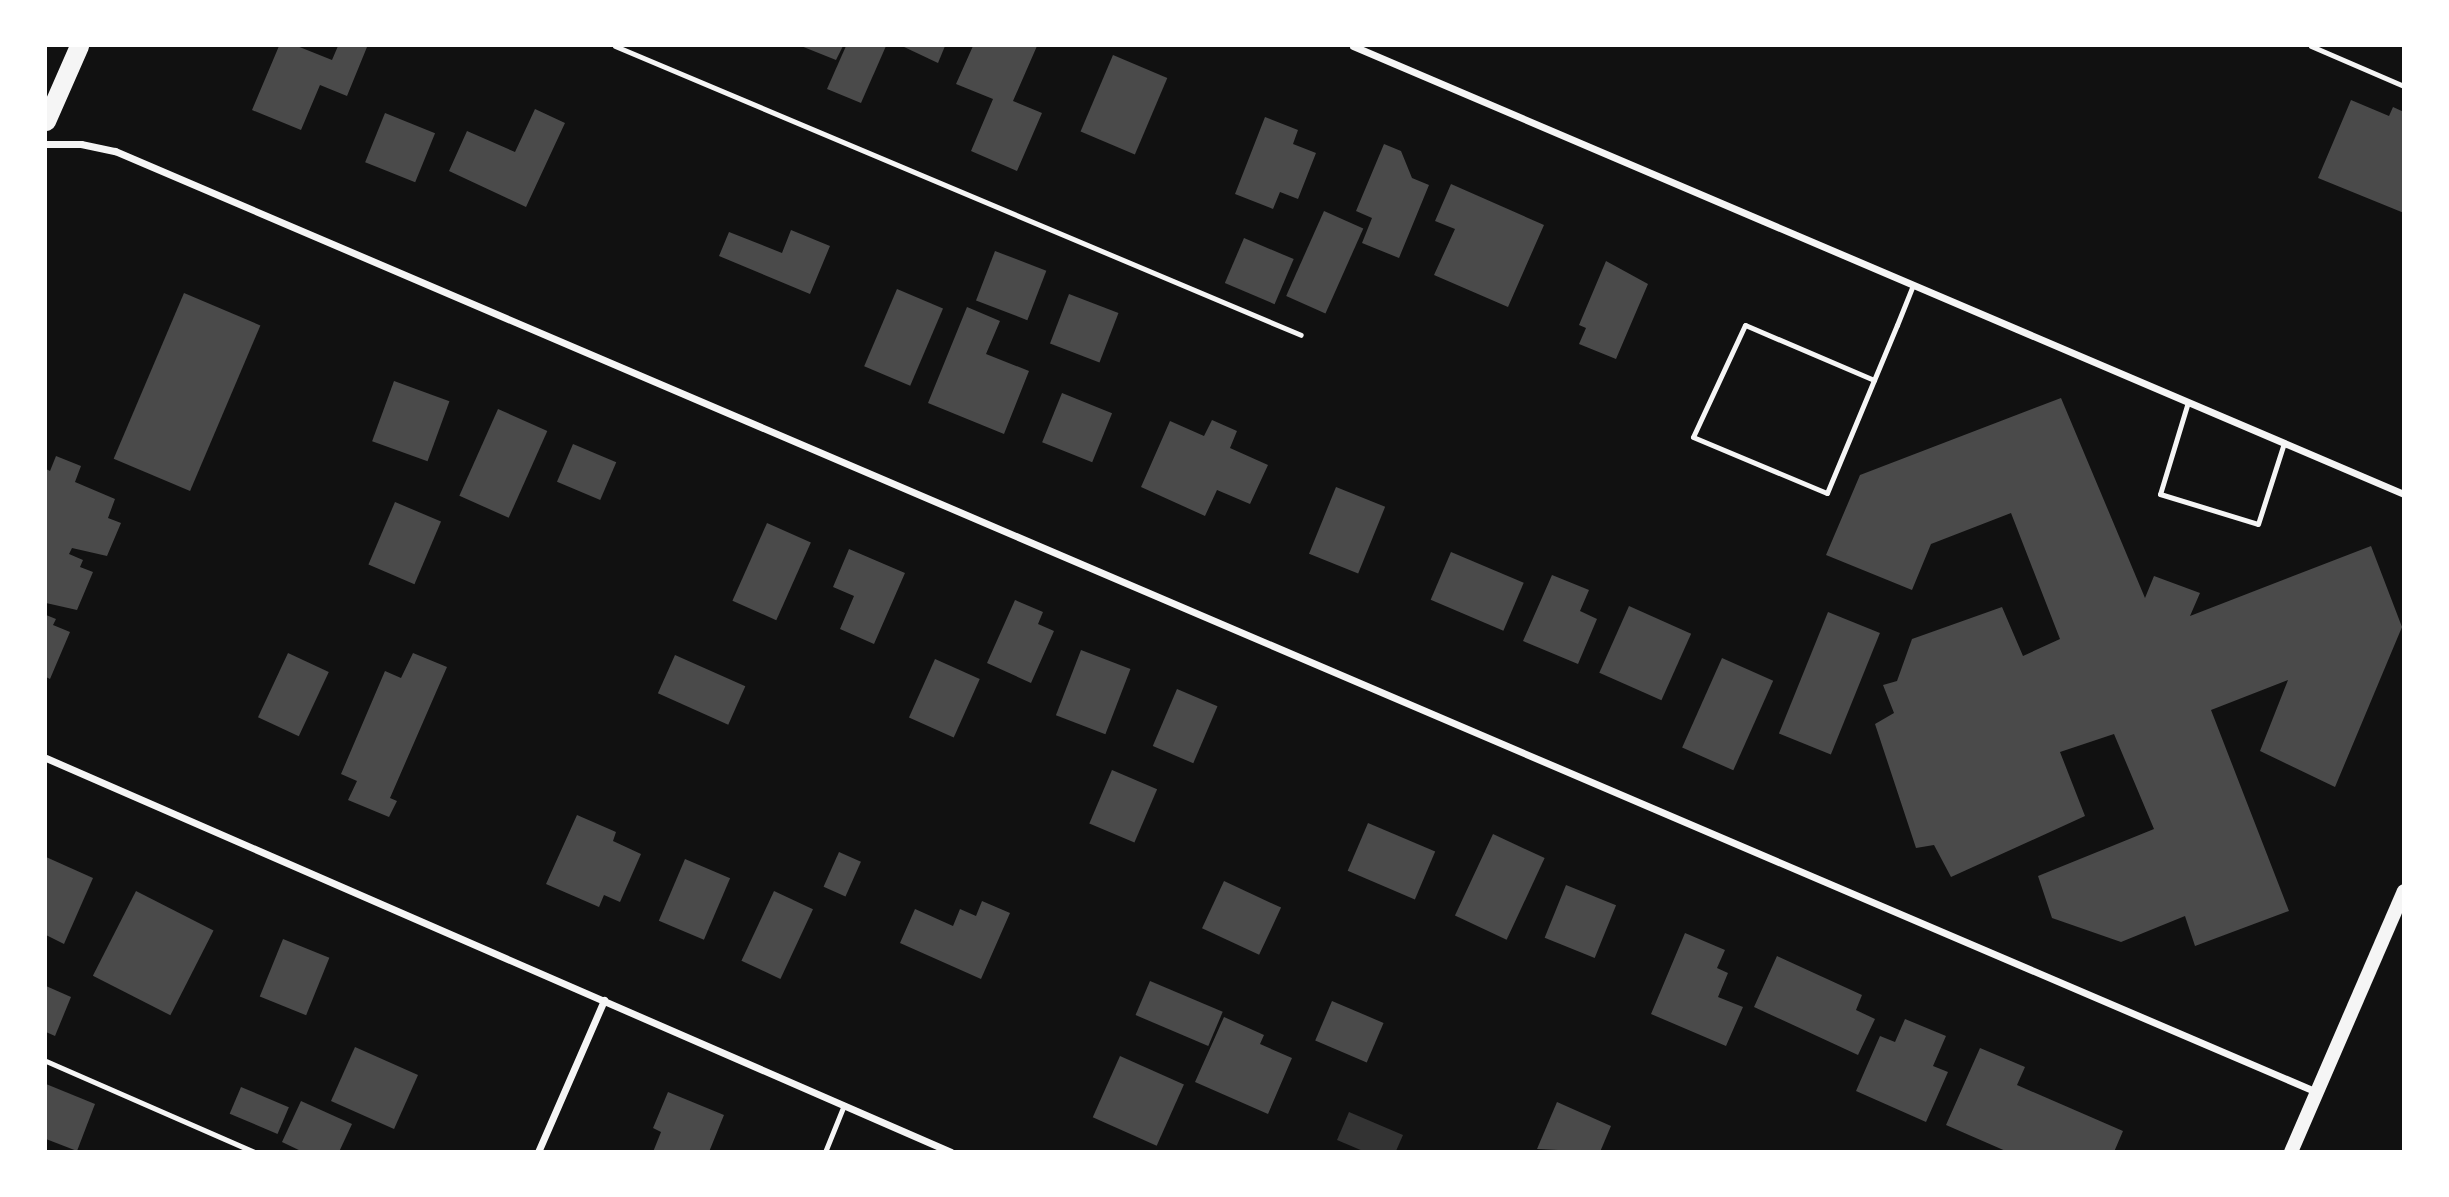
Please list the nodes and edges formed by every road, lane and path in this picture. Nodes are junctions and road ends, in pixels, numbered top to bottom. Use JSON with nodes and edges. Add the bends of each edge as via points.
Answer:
{"nodes":[{"id":1,"x":79,"y":46,"type":"edge"},
{"id":2,"x":615,"y":46,"type":"edge"},
{"id":3,"x":1353,"y":46,"type":"edge"},
{"id":4,"x":2311,"y":46,"type":"edge"},
{"id":5,"x":2403,"y":86,"type":"edge"},
{"id":6,"x":46,"y":121,"type":"edge"},
{"id":7,"x":46,"y":144,"type":"edge"},
{"id":8,"x":1913,"y":285,"type":"junction"},
{"id":9,"x":1301,"y":335,"type":"dead end"},
{"id":10,"x":1874,"y":380,"type":"junction"},
{"id":11,"x":2188,"y":402,"type":"junction"},
{"id":12,"x":2284,"y":443,"type":"junction"},
{"id":13,"x":2403,"y":494,"type":"edge"},
{"id":14,"x":46,"y":758,"type":"edge"},
{"id":15,"x":2403,"y":891,"type":"edge"},
{"id":16,"x":604,"y":1000,"type":"junction"},
{"id":17,"x":46,"y":1061,"type":"edge"},
{"id":18,"x":2317,"y":1092,"type":"junction"},
{"id":19,"x":844,"y":1105,"type":"junction"},
{"id":20,"x":254,"y":1152,"type":"edge"},
{"id":21,"x":538,"y":1152,"type":"edge"},
{"id":22,"x":825,"y":1152,"type":"edge"},
{"id":23,"x":951,"y":1152,"type":"edge"},
{"id":24,"x":2291,"y":1152,"type":"edge"}],
"edges":[{"from":1,"to":6,"type":"highway"},
{"from":2,"to":9,"type":"lane"},
{"from":3,"to":8,"type":"street"},
{"from":4,"to":5,"type":"lane"},
{"from":7,"to":18,"type":"street","via":[[115,151]]},
{"from":8,"to":10,"type":"lane"},
{"from":8,"to":11,"type":"street"},
{"from":10,"to":10,"type":"lane","via":[[1827,493],[1693,437],[1745,326]]},
{"from":11,"to":12,"type":"street"},
{"from":11,"to":12,"type":"lane","via":[[2160,494],[2258,524]]},
{"from":12,"to":13,"type":"street"},
{"from":14,"to":16,"type":"street"},
{"from":15,"to":18,"type":"main road"},
{"from":16,"to":19,"type":"street"},
{"from":16,"to":21,"type":"street"},
{"from":17,"to":20,"type":"lane"},
{"from":18,"to":24,"type":"main road"},
{"from":19,"to":22,"type":"lane"},
{"from":19,"to":23,"type":"street"}]}
